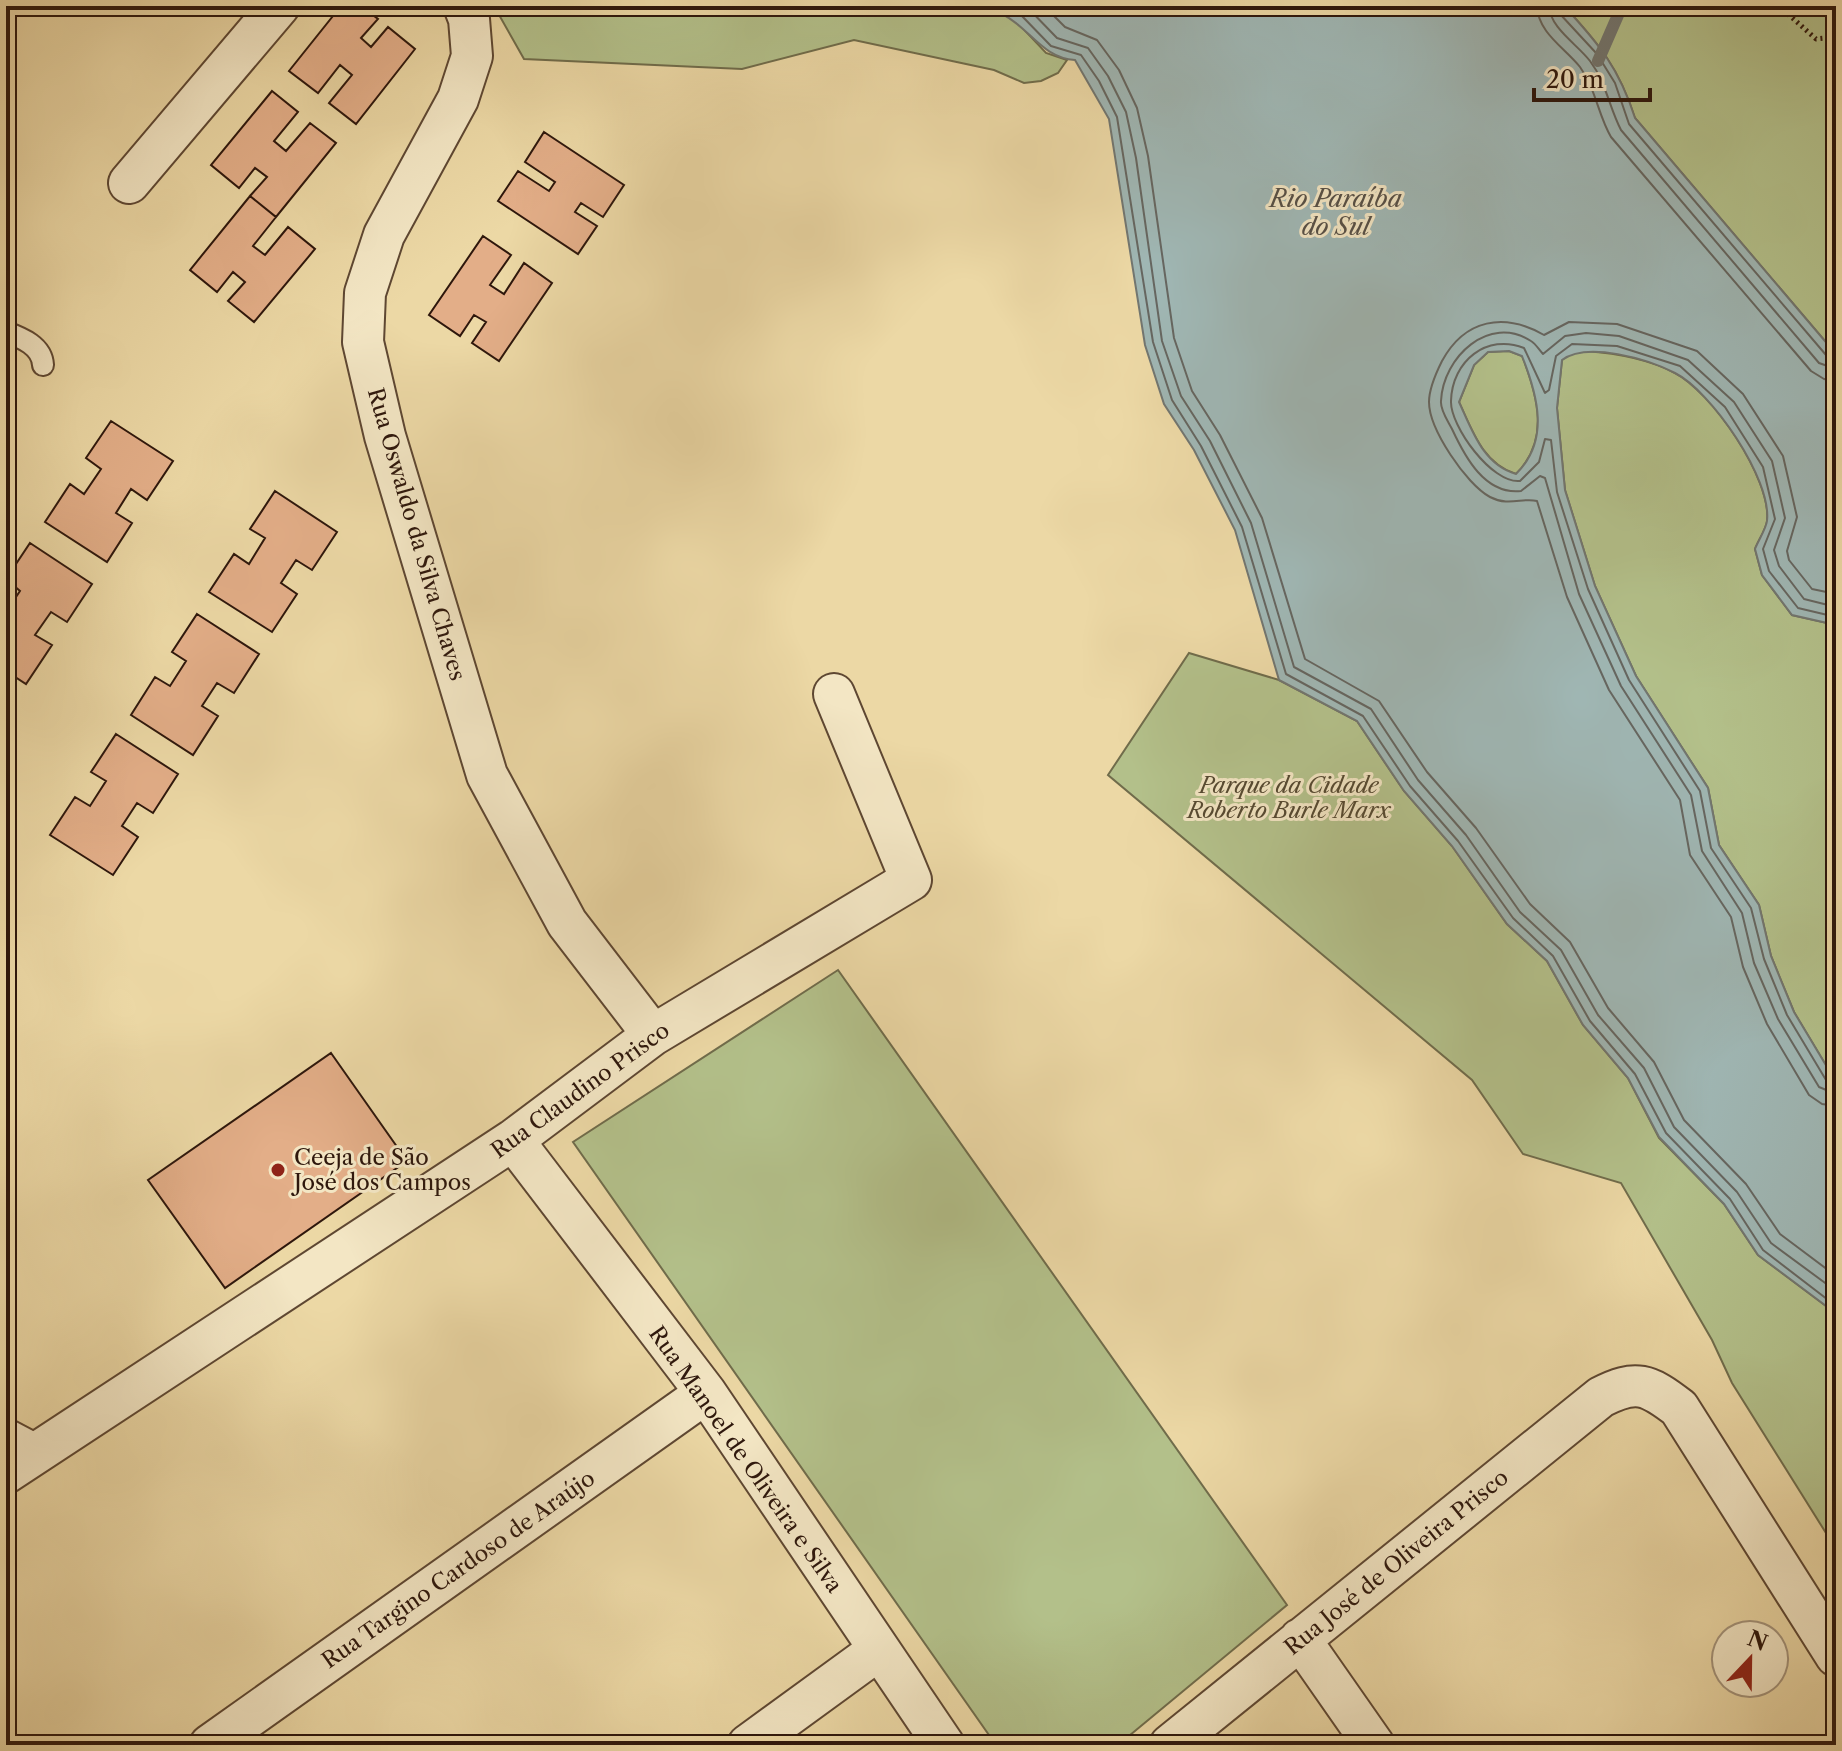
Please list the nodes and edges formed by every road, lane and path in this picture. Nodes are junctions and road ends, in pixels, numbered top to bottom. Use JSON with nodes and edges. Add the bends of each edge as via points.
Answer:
{"nodes":[{"id":1,"x":279,"y":6,"type":"edge"},
{"id":2,"x":464,"y":6,"type":"edge"},
{"id":3,"x":1779,"y":6,"type":"edge"},
{"id":4,"x":1836,"y":37,"type":"edge"},
{"id":5,"x":129,"y":183,"type":"dead end"},
{"id":6,"x":6,"y":332,"type":"edge"},
{"id":7,"x":43,"y":365,"type":"dead end"},
{"id":8,"x":834,"y":694,"type":"dead end"},
{"id":9,"x":653,"y":1035,"type":"junction"},
{"id":10,"x":513,"y":1140,"type":"junction"},
{"id":11,"x":706,"y":1393,"type":"junction"},
{"id":12,"x":6,"y":1428,"type":"edge"},
{"id":13,"x":42,"y":1447,"type":"junction"},
{"id":14,"x":6,"y":1473,"type":"edge"},
{"id":15,"x":1300,"y":1639,"type":"junction"},
{"id":16,"x":877,"y":1651,"type":"junction"},
{"id":17,"x":1836,"y":1656,"type":"edge"},
{"id":18,"x":210,"y":1745,"type":"edge"},
{"id":19,"x":748,"y":1745,"type":"edge"},
{"id":20,"x":944,"y":1745,"type":"edge"},
{"id":21,"x":1170,"y":1745,"type":"edge"},
{"id":22,"x":1374,"y":1745,"type":"edge"}],
"edges":[{"from":1,"to":5,"type":"street"},
{"from":2,"to":9,"type":"street","name":"Rua Oswaldo da Silva Chaves","via":[[472,56],[458,99],[384,235],[365,293],[363,342],[385,436],[487,775],[567,923]]},
{"from":3,"to":4,"type":"path","via":[[1816,39]]},
{"from":6,"to":7,"type":"lane","via":[[35,347],[43,355]]},
{"from":8,"to":9,"type":"street","name":"Rua Claudino Prisco","via":[[911,880]]},
{"from":9,"to":10,"type":"street","name":"Rua Claudino Prisco"},
{"from":10,"to":11,"type":"street","name":"Rua Manoel de Oliveira e Silva"},
{"from":10,"to":13,"type":"street","name":"Rua Claudino Prisco"},
{"from":11,"to":16,"type":"street","name":"Rua Manoel de Oliveira e Silva"},
{"from":11,"to":18,"type":"street","name":"Rua Targino Cardoso de Araújo"},
{"from":12,"to":13,"type":"lane"},
{"from":13,"to":14,"type":"street","name":"Rua Claudino Prisco"},
{"from":15,"to":17,"type":"street","name":"Rua José de Oliveira Prisco","via":[[1601,1397],[1626,1384],[1656,1390],[1679,1408]]},
{"from":15,"to":21,"type":"street","name":"Rua José de Oliveira Prisco"},
{"from":15,"to":22,"type":"street"},
{"from":16,"to":19,"type":"street"},
{"from":16,"to":20,"type":"street","name":"Rua Manoel de Oliveira e Silva"}]}
